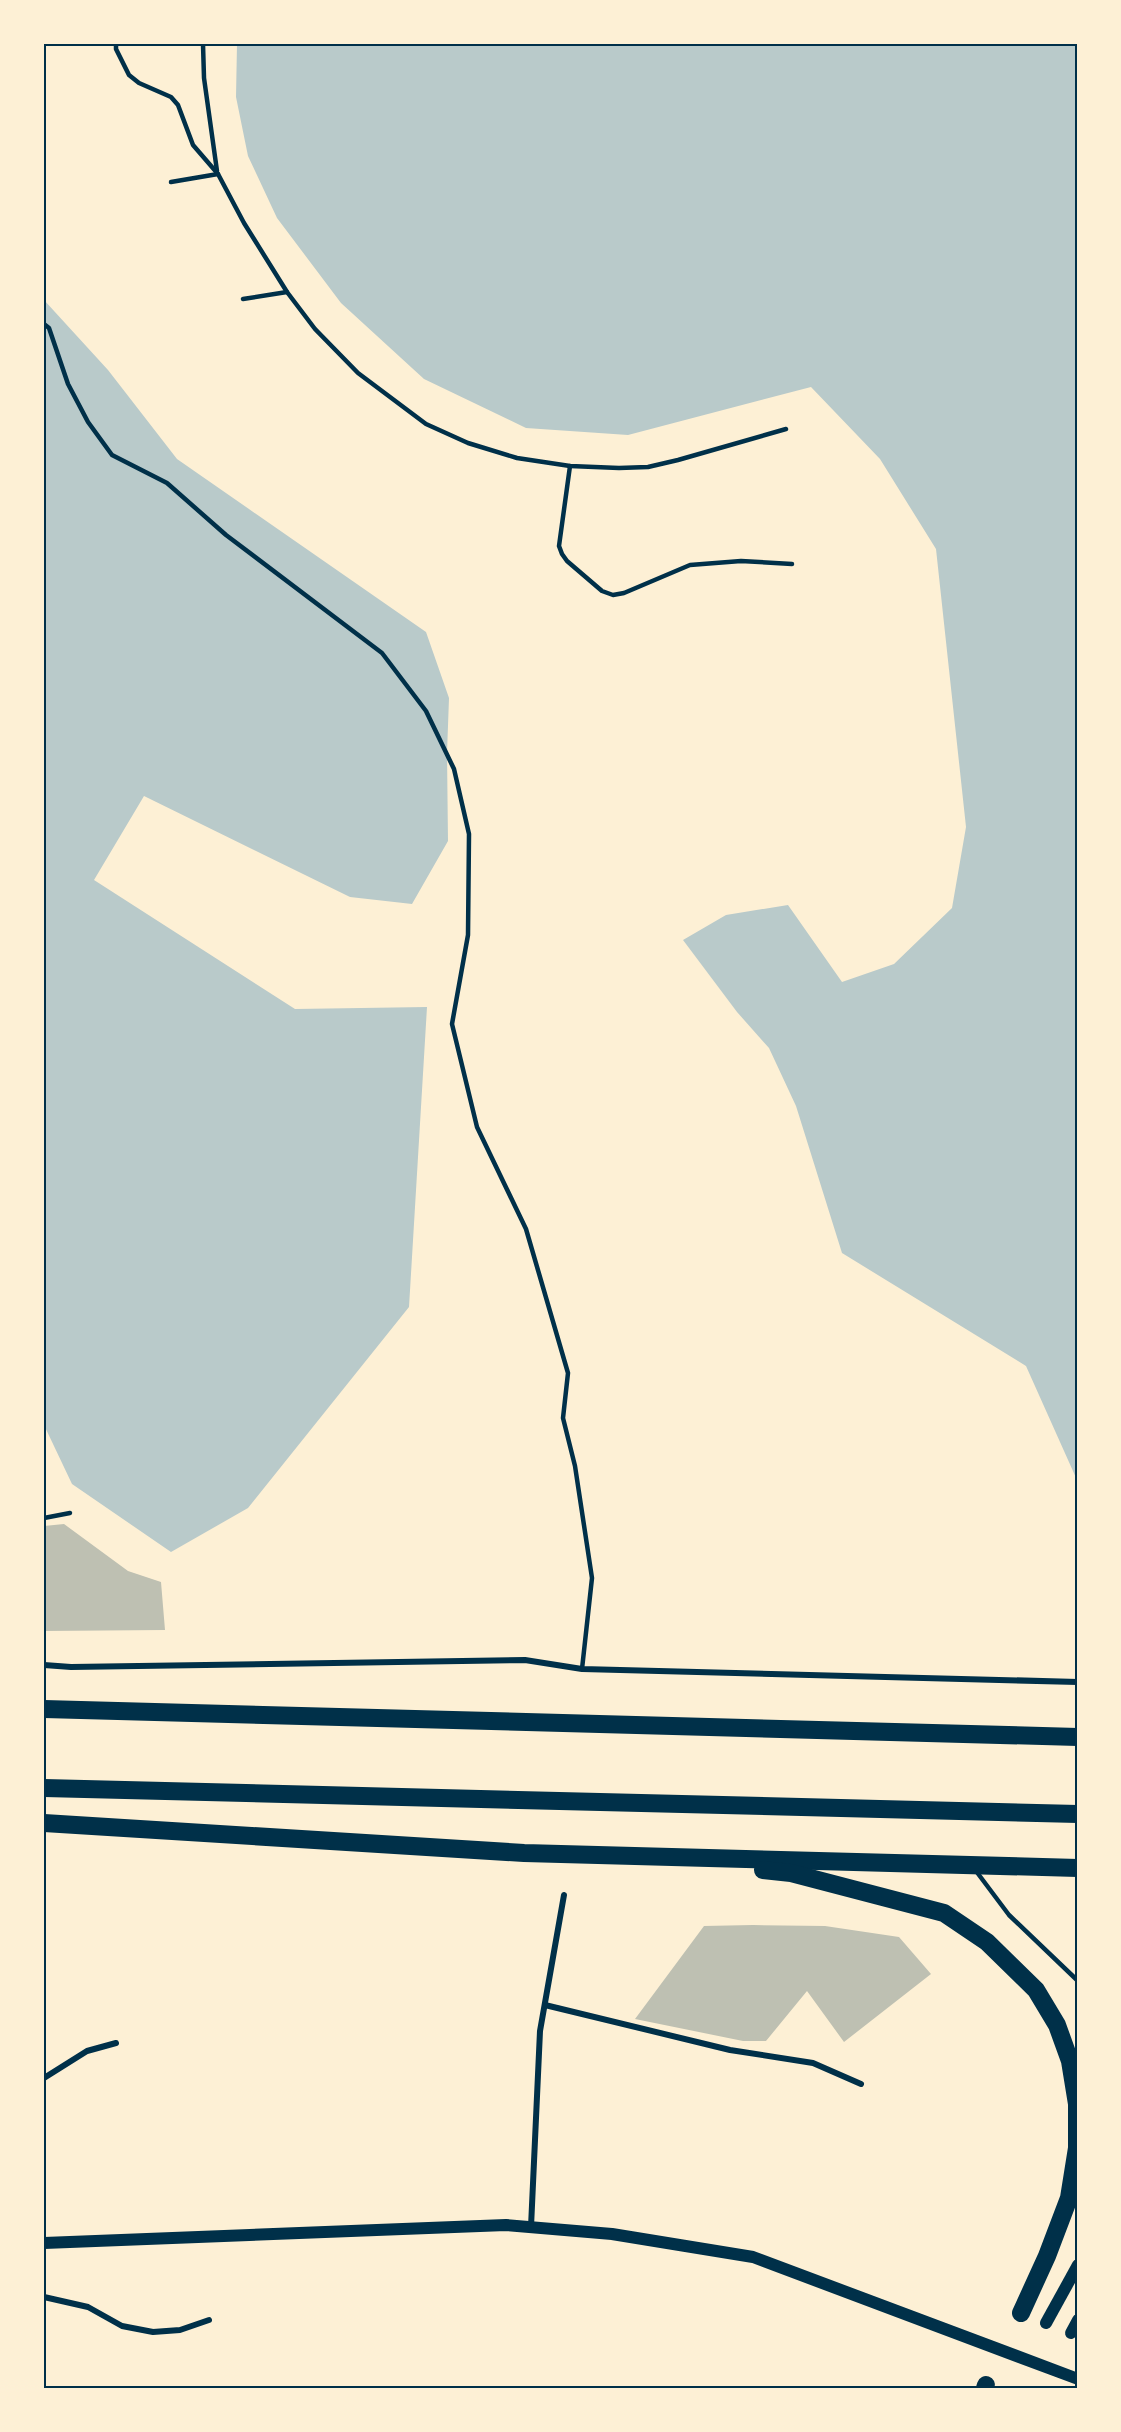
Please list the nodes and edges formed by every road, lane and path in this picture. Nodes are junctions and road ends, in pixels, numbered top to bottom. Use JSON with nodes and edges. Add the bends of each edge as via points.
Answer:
{"nodes":[{"id":1,"x":116,"y":44,"type":"edge"},
{"id":2,"x":203,"y":44,"type":"edge"},
{"id":3,"x":218,"y":174,"type":"junction"},
{"id":4,"x":171,"y":182,"type":"dead end"},
{"id":5,"x":287,"y":292,"type":"junction"},
{"id":6,"x":243,"y":299,"type":"dead end"},
{"id":7,"x":44,"y":324,"type":"edge"},
{"id":8,"x":786,"y":429,"type":"dead end"},
{"id":9,"x":570,"y":466,"type":"junction"},
{"id":10,"x":792,"y":564,"type":"dead end"},
{"id":11,"x":70,"y":1513,"type":"dead end"},
{"id":12,"x":44,"y":1518,"type":"edge"},
{"id":13,"x":44,"y":1665,"type":"edge"},
{"id":14,"x":582,"y":1669,"type":"junction"},
{"id":15,"x":1077,"y":1682,"type":"edge"},
{"id":16,"x":44,"y":1709,"type":"edge"},
{"id":17,"x":1077,"y":1737,"type":"edge"},
{"id":18,"x":44,"y":1788,"type":"edge"},
{"id":19,"x":1077,"y":1814,"type":"edge"},
{"id":20,"x":44,"y":1823,"type":"edge"},
{"id":21,"x":599,"y":1856,"type":"junction"},
{"id":22,"x":971,"y":1864,"type":"junction"},
{"id":23,"x":1077,"y":1868,"type":"edge"},
{"id":24,"x":564,"y":1895,"type":"dead end"},
{"id":25,"x":1077,"y":1981,"type":"edge"},
{"id":26,"x":545,"y":2005,"type":"junction"},
{"id":27,"x":116,"y":2043,"type":"dead end"},
{"id":28,"x":44,"y":2078,"type":"edge"},
{"id":29,"x":861,"y":2084,"type":"dead end"},
{"id":30,"x":531,"y":2227,"type":"junction"},
{"id":31,"x":44,"y":2244,"type":"edge"},
{"id":32,"x":1077,"y":2265,"type":"edge"},
{"id":33,"x":44,"y":2297,"type":"edge"},
{"id":34,"x":1021,"y":2313,"type":"dead end"},
{"id":35,"x":209,"y":2320,"type":"dead end"},
{"id":36,"x":1077,"y":2320,"type":"edge"},
{"id":37,"x":1046,"y":2323,"type":"dead end"},
{"id":38,"x":1071,"y":2333,"type":"dead end"},
{"id":39,"x":1077,"y":2379,"type":"edge"}],
"edges":[{"from":1,"to":3,"type":"lane","via":[[129,75],[171,97],[178,105],[194,145]]},
{"from":2,"to":3,"type":"lane"},
{"from":3,"to":4,"type":"lane"},
{"from":3,"to":5,"type":"lane"},
{"from":5,"to":6,"type":"lane"},
{"from":5,"to":9,"type":"lane","via":[[315,329],[358,373],[426,424],[468,443],[517,458]]},
{"from":7,"to":14,"type":"lane","via":[[87,422],[112,455],[167,483],[226,535],[382,653],[426,711],[454,769],[469,845],[468,935],[452,1024],[477,1127],[526,1229],[568,1373],[563,1418],[576,1466],[592,1578]]},
{"from":8,"to":9,"type":"lane","via":[[648,466]]},
{"from":9,"to":10,"type":"lane","via":[[559,546],[567,561],[602,591],[624,593],[690,565],[741,561]]},
{"from":11,"to":12,"type":"lane"},
{"from":13,"to":14,"type":"street","via":[[525,1660]]},
{"from":14,"to":15,"type":"street"},
{"from":16,"to":17,"type":"highway"},
{"from":18,"to":19,"type":"highway"},
{"from":20,"to":21,"type":"highway"},
{"from":21,"to":22,"type":"highway"},
{"from":21,"to":34,"type":"highway","via":[[791,1873],[944,1913],[987,1942],[1036,1990],[1057,2025],[1070,2061],[1077,2103],[1077,2148],[1069,2198]]},
{"from":22,"to":23,"type":"highway"},
{"from":22,"to":25,"type":"lane","via":[[1009,1915]]},
{"from":24,"to":26,"type":"street"},
{"from":26,"to":29,"type":"street","via":[[730,2050],[813,2063]]},
{"from":26,"to":30,"type":"street","via":[[540,2031]]},
{"from":27,"to":28,"type":"street","via":[[87,2051]]},
{"from":30,"to":31,"type":"main road"},
{"from":30,"to":39,"type":"main road","via":[[612,2234],[753,2257]]},
{"from":32,"to":37,"type":"main road"},
{"from":33,"to":35,"type":"street","via":[[88,2307],[122,2326],[153,2332],[180,2330]]},
{"from":36,"to":38,"type":"main road"}]}
